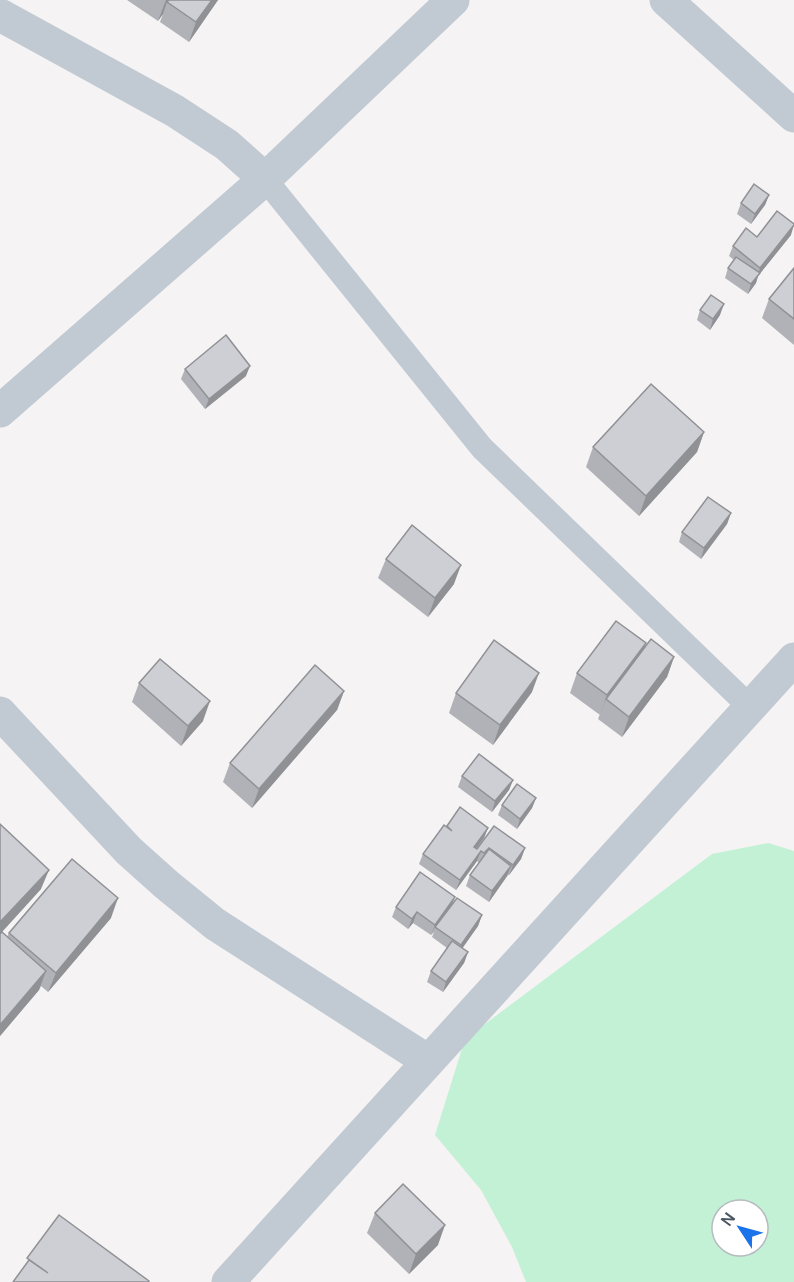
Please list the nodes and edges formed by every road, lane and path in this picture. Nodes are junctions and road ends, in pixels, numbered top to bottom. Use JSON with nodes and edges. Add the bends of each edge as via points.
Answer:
{"nodes":[{"id":1,"x":453,"y":0,"type":"edge"},
{"id":2,"x":666,"y":0,"type":"edge"},
{"id":3,"x":0,"y":15,"type":"edge"},
{"id":4,"x":794,"y":116,"type":"edge"},
{"id":5,"x":265,"y":179,"type":"junction"},
{"id":6,"x":0,"y":411,"type":"edge"},
{"id":7,"x":794,"y":659,"type":"edge"},
{"id":8,"x":750,"y":707,"type":"junction"},
{"id":9,"x":0,"y":713,"type":"edge"},
{"id":10,"x":428,"y":1060,"type":"junction"},
{"id":11,"x":228,"y":1282,"type":"edge"}],
"edges":[{"from":1,"to":5,"type":"street"},
{"from":2,"to":4,"type":"street"},
{"from":3,"to":5,"type":"street","via":[[175,111],[227,146]]},
{"from":5,"to":6,"type":"street"},
{"from":5,"to":8,"type":"lane","via":[[482,448]]},
{"from":7,"to":8,"type":"street"},
{"from":8,"to":10,"type":"street"},
{"from":9,"to":10,"type":"street","via":[[129,851],[207,917]]},
{"from":10,"to":11,"type":"street"}]}
